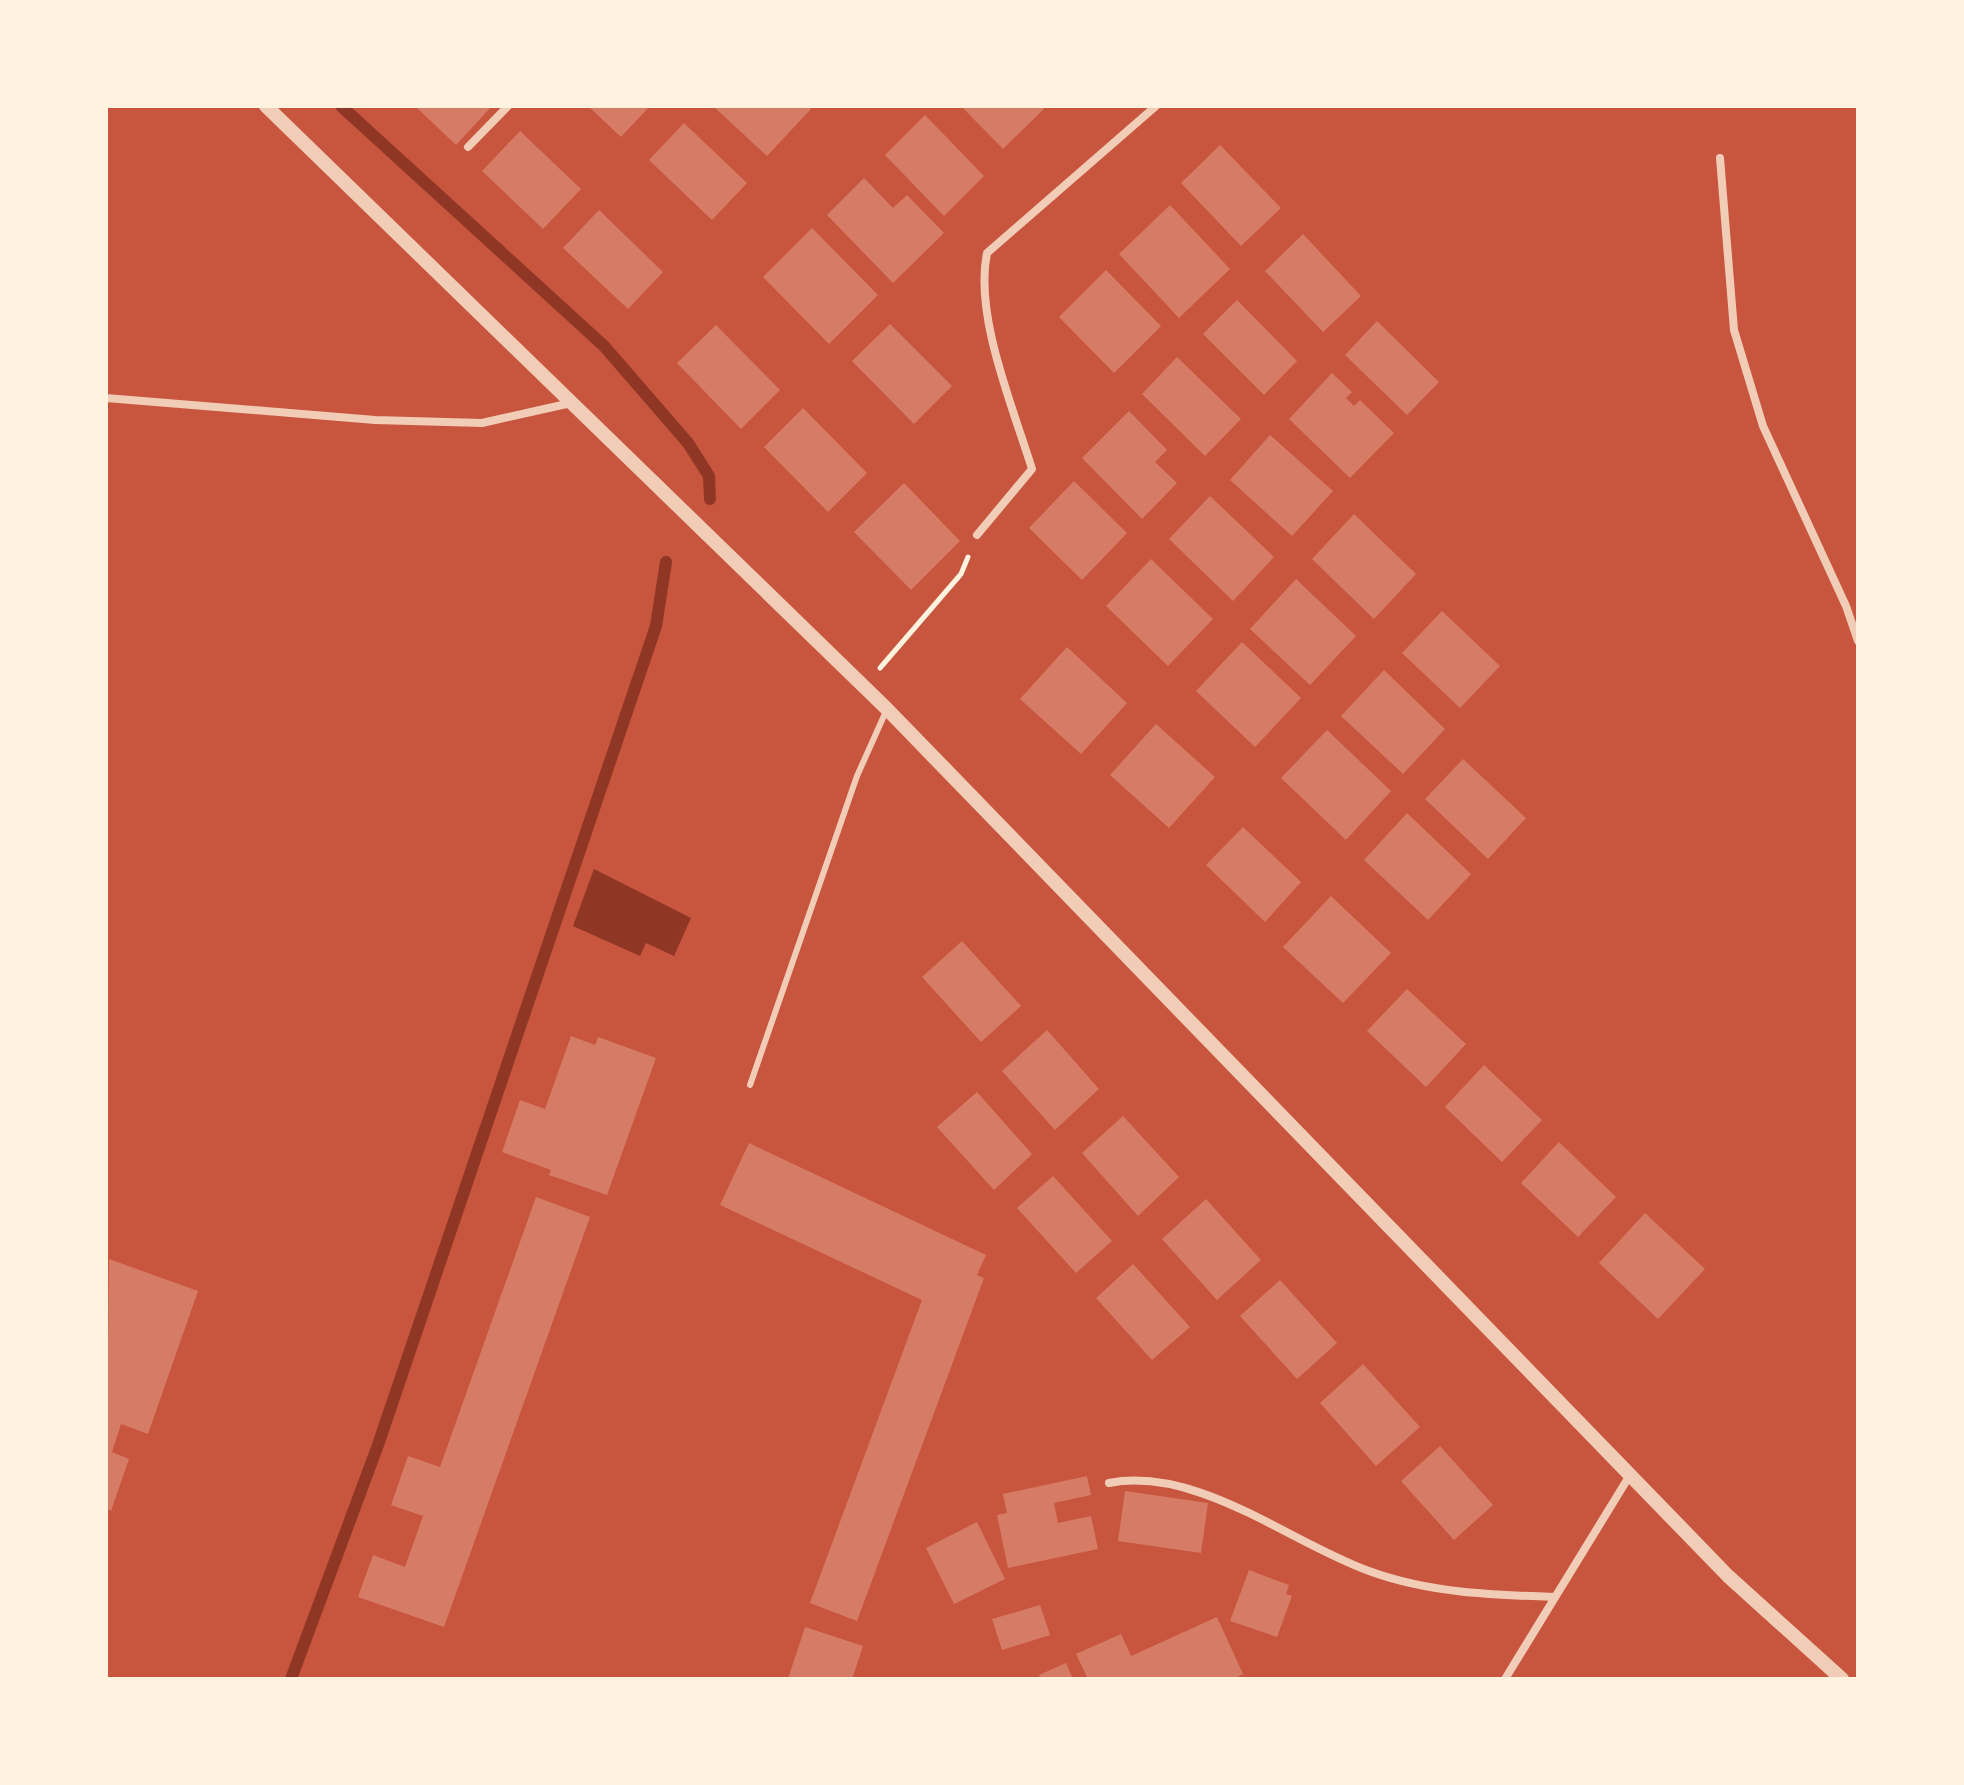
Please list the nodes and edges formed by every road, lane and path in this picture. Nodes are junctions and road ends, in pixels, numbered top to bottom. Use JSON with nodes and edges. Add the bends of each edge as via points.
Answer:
{"nodes":[{"id":1,"x":266,"y":106,"type":"edge"},
{"id":2,"x":508,"y":106,"type":"edge"},
{"id":3,"x":1156,"y":106,"type":"edge"},
{"id":4,"x":468,"y":147,"type":"dead end"},
{"id":5,"x":1720,"y":158,"type":"dead end"},
{"id":6,"x":106,"y":398,"type":"edge"},
{"id":7,"x":571,"y":403,"type":"junction"},
{"id":8,"x":977,"y":535,"type":"joint"},
{"id":9,"x":1858,"y":641,"type":"edge"},
{"id":10,"x":864,"y":687,"type":"junction"},
{"id":11,"x":887,"y":709,"type":"junction"},
{"id":12,"x":750,"y":1085,"type":"dead end"},
{"id":13,"x":1630,"y":1475,"type":"junction"},
{"id":14,"x":1109,"y":1483,"type":"dead end"},
{"id":15,"x":1555,"y":1597,"type":"junction"},
{"id":16,"x":1505,"y":1679,"type":"edge"},
{"id":17,"x":1842,"y":1679,"type":"edge"}],
"edges":[{"from":1,"to":7,"type":"street"},
{"from":2,"to":4,"type":"street"},
{"from":3,"to":8,"type":"street","via":[[987,253],[982,275],[995,348],[1032,469]]},
{"from":5,"to":9,"type":"street","via":[[1734,330],[1763,426]]},
{"from":6,"to":7,"type":"street","via":[[375,420],[482,423]]},
{"from":7,"to":10,"type":"street"},
{"from":8,"to":10,"type":"path","via":[[961,574]]},
{"from":10,"to":11,"type":"street"},
{"from":11,"to":12,"type":"lane","via":[[857,776]]},
{"from":11,"to":13,"type":"street"},
{"from":13,"to":15,"type":"street"},
{"from":13,"to":17,"type":"street","via":[[1728,1576]]},
{"from":14,"to":15,"type":"street","via":[[1132,1478],[1215,1497],[1306,1545],[1371,1572],[1424,1586],[1481,1595]]},
{"from":15,"to":16,"type":"street"}]}
